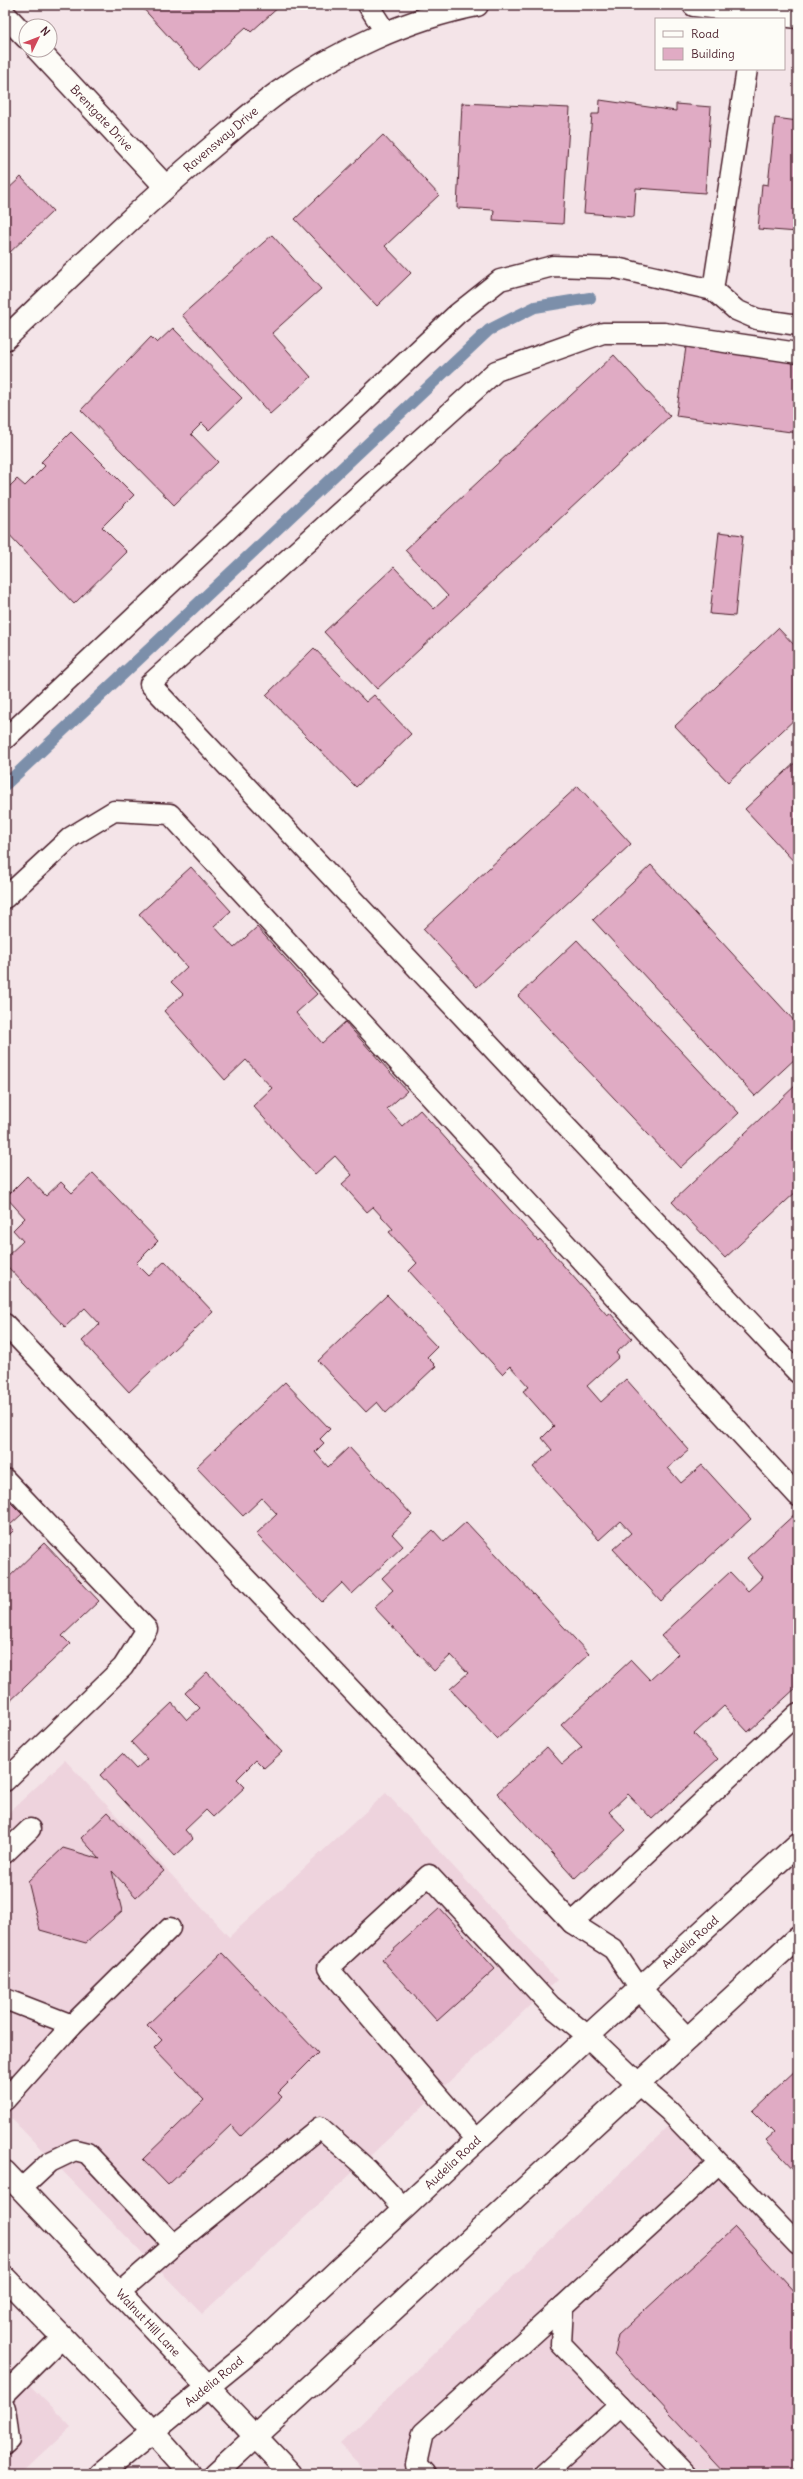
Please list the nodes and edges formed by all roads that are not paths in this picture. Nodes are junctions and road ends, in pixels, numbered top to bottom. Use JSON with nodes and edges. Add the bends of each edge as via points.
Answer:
{"nodes":[{"id":1,"x":368,"y":5,"type":"edge"},
{"id":2,"x":477,"y":5,"type":"edge"},
{"id":3,"x":694,"y":5,"type":"edge"},
{"id":4,"x":5,"y":15,"type":"edge"},
{"id":5,"x":755,"y":16,"type":"edge"},
{"id":6,"x":798,"y":17,"type":"edge"},
{"id":7,"x":18,"y":29,"type":"edge"},
{"id":8,"x":386,"y":34,"type":"junction"},
{"id":9,"x":45,"y":58,"type":"edge"},
{"id":10,"x":747,"y":70,"type":"edge"},
{"id":11,"x":165,"y":186,"type":"junction"},
{"id":12,"x":713,"y":290,"type":"junction"},
{"id":13,"x":798,"y":325,"type":"edge"},
{"id":14,"x":5,"y":339,"type":"edge"},
{"id":15,"x":798,"y":353,"type":"edge"},
{"id":16,"x":5,"y":739,"type":"edge"},
{"id":17,"x":5,"y":898,"type":"edge"},
{"id":18,"x":5,"y":1324,"type":"edge"},
{"id":19,"x":798,"y":1374,"type":"edge"},
{"id":20,"x":5,"y":1479,"type":"edge"},
{"id":21,"x":798,"y":1496,"type":"edge"},
{"id":22,"x":798,"y":1713,"type":"edge"},
{"id":23,"x":5,"y":1781,"type":"edge"},
{"id":24,"x":30,"y":1829,"type":"dead end"},
{"id":25,"x":798,"y":1844,"type":"edge"},
{"id":26,"x":5,"y":1853,"type":"edge"},
{"id":27,"x":572,"y":1923,"type":"junction"},
{"id":28,"x":170,"y":1928,"type":"dead end"},
{"id":29,"x":798,"y":1937,"type":"edge"},
{"id":30,"x":640,"y":1989,"type":"junction"},
{"id":31,"x":5,"y":1999,"type":"edge"},
{"id":32,"x":72,"y":2025,"type":"junction"},
{"id":33,"x":588,"y":2036,"type":"junction"},
{"id":34,"x":687,"y":2039,"type":"junction"},
{"id":35,"x":637,"y":2083,"type":"junction"},
{"id":36,"x":5,"y":2100,"type":"edge"},
{"id":37,"x":476,"y":2140,"type":"junction"},
{"id":38,"x":718,"y":2164,"type":"junction"},
{"id":39,"x":5,"y":2172,"type":"edge"},
{"id":40,"x":21,"y":2189,"type":"junction"},
{"id":41,"x":403,"y":2208,"type":"junction"},
{"id":42,"x":174,"y":2244,"type":"junction"},
{"id":43,"x":798,"y":2245,"type":"edge"},
{"id":44,"x":5,"y":2278,"type":"edge"},
{"id":45,"x":120,"y":2292,"type":"junction"},
{"id":46,"x":563,"y":2306,"type":"junction"},
{"id":47,"x":61,"y":2338,"type":"junction"},
{"id":48,"x":208,"y":2386,"type":"junction"},
{"id":49,"x":5,"y":2394,"type":"edge"},
{"id":50,"x":620,"y":2405,"type":"junction"},
{"id":51,"x":5,"y":2408,"type":"edge"},
{"id":52,"x":152,"y":2431,"type":"junction"},
{"id":53,"x":255,"y":2436,"type":"junction"},
{"id":54,"x":5,"y":2444,"type":"edge"},
{"id":55,"x":101,"y":2474,"type":"edge"},
{"id":56,"x":190,"y":2474,"type":"edge"},
{"id":57,"x":215,"y":2474,"type":"edge"},
{"id":58,"x":292,"y":2474,"type":"edge"},
{"id":59,"x":425,"y":2474,"type":"edge"},
{"id":60,"x":544,"y":2474,"type":"edge"},
{"id":61,"x":686,"y":2474,"type":"edge"}],
"edges":[{"from":1,"to":8,"type":"lane"},
{"from":2,"to":8,"type":"main road","name":"Ravensway Drive","via":[[450,10]]},
{"from":3,"to":5,"type":"main road"},
{"from":4,"to":7,"type":"main road"},
{"from":5,"to":6,"type":"main road"},
{"from":8,"to":11,"type":"main road","name":"Ravensway Drive","via":[[337,57],[279,92]]},
{"from":9,"to":11,"type":"main road","name":"Brentgate Drive"},
{"from":10,"to":12,"type":"lane"},
{"from":11,"to":14,"type":"main road","name":"Ravensway Drive"},
{"from":12,"to":13,"type":"lane","via":[[736,310],[750,316]]},
{"from":12,"to":16,"type":"lane","via":[[616,268],[553,266],[500,280],[457,314]]},
{"from":15,"to":19,"type":"lane","via":[[664,333],[603,333],[496,372],[150,684]]},
{"from":17,"to":21,"type":"lane","via":[[71,837],[114,811],[170,814]]},
{"from":18,"to":27,"type":"lane"},
{"from":20,"to":23,"type":"lane","via":[[146,1629],[123,1667]]},
{"from":22,"to":27,"type":"lane"},
{"from":24,"to":26,"type":"lane"},
{"from":25,"to":30,"type":"main road","name":"Audelia Road"},
{"from":27,"to":30,"type":"lane","via":[[613,1949]]},
{"from":28,"to":32,"type":"lane"},
{"from":29,"to":34,"type":"main road"},
{"from":30,"to":33,"type":"main road","name":"Audelia Road"},
{"from":30,"to":34,"type":"main road"},
{"from":31,"to":32,"type":"lane"},
{"from":32,"to":36,"type":"lane"},
{"from":33,"to":35,"type":"main road"},
{"from":33,"to":37,"type":"main road","name":"Audelia Road"},
{"from":33,"to":37,"type":"lane","via":[[551,2006],[429,1875],[328,1968]]},
{"from":34,"to":35,"type":"main road"},
{"from":35,"to":38,"type":"lane","via":[[669,2112]]},
{"from":35,"to":53,"type":"main road"},
{"from":37,"to":41,"type":"main road","name":"Audelia Road"},
{"from":38,"to":43,"type":"lane"},
{"from":38,"to":46,"type":"lane"},
{"from":39,"to":40,"type":"main road","name":"Walnut Hill Lane"},
{"from":40,"to":42,"type":"lane","via":[[50,2162],[75,2150],[87,2153]]},
{"from":40,"to":45,"type":"main road","name":"Walnut Hill Lane"},
{"from":41,"to":42,"type":"lane","via":[[367,2169],[320,2127]]},
{"from":41,"to":48,"type":"main road","name":"Audelia Road","via":[[254,2349]]},
{"from":42,"to":45,"type":"lane"},
{"from":44,"to":47,"type":"main road"},
{"from":45,"to":48,"type":"main road","name":"Walnut Hill Lane"},
{"from":46,"to":50,"type":"lane","via":[[561,2344]]},
{"from":46,"to":59,"type":"lane","via":[[423,2433],[416,2464]]},
{"from":47,"to":49,"type":"lane"},
{"from":47,"to":52,"type":"main road"},
{"from":48,"to":52,"type":"main road","name":"Audelia Road"},
{"from":48,"to":53,"type":"main road","name":"Walnut Hill Lane"},
{"from":50,"to":60,"type":"lane"},
{"from":50,"to":61,"type":"lane"},
{"from":51,"to":54,"type":"lane","via":[[9,2440]]},
{"from":52,"to":55,"type":"main road","name":"Audelia Road"},
{"from":52,"to":56,"type":"main road"},
{"from":53,"to":57,"type":"main road"},
{"from":53,"to":58,"type":"main road","name":"Walnut Hill Lane"}]}
